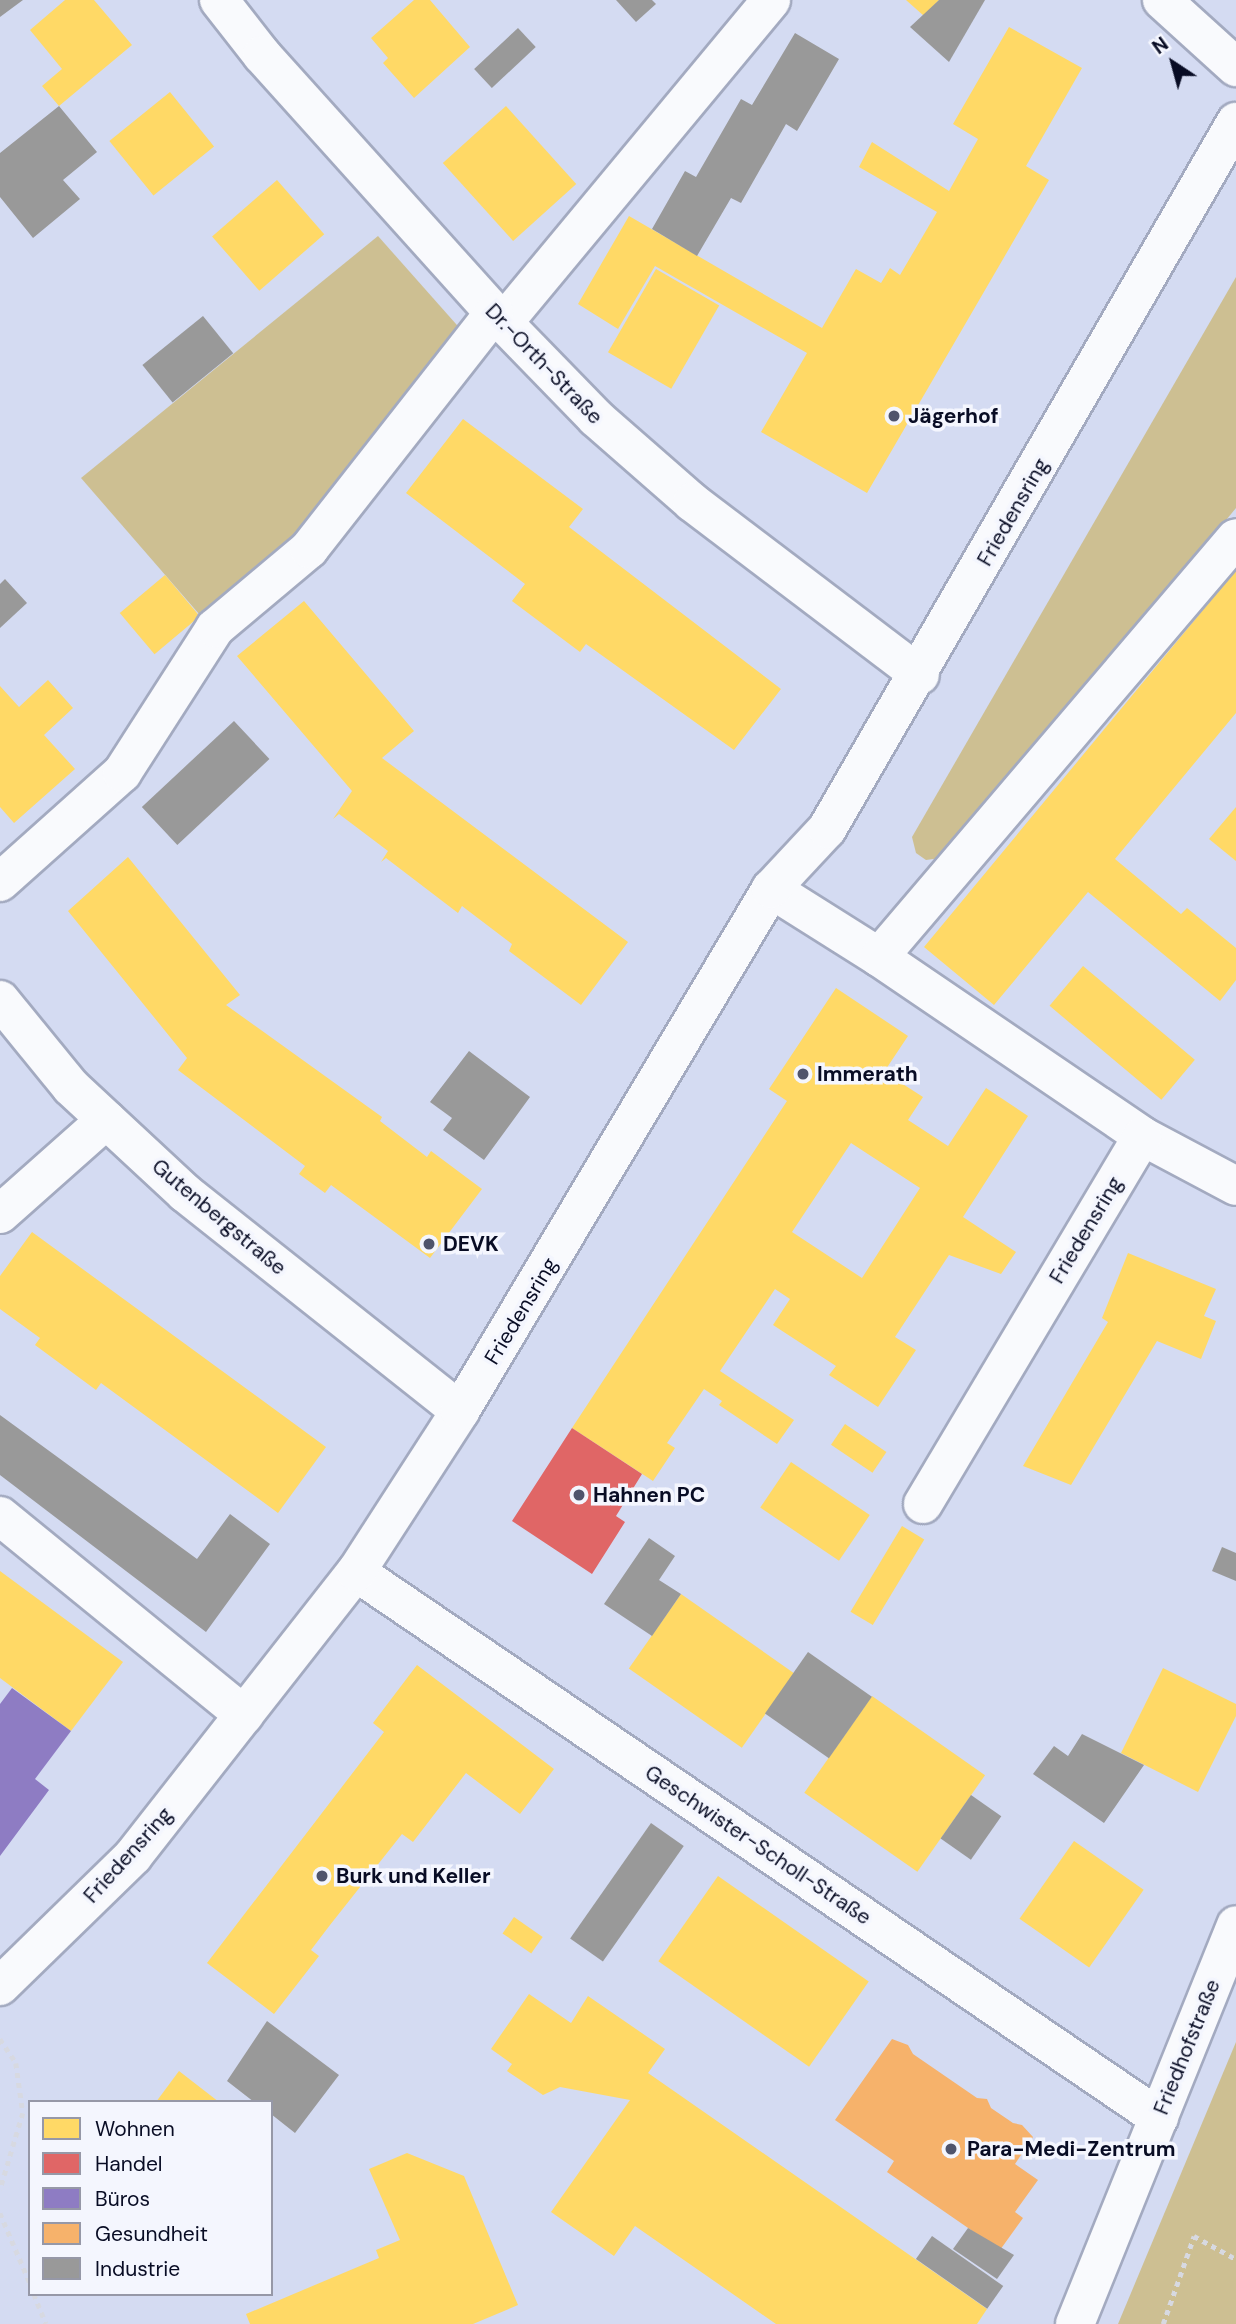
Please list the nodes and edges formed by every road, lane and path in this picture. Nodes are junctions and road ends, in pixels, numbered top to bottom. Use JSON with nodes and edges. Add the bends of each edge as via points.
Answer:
{"nodes":[{"id":1,"x":219,"y":0,"type":"edge"},
{"id":2,"x":771,"y":0,"type":"edge"},
{"id":3,"x":1162,"y":0,"type":"edge"},
{"id":4,"x":1236,"y":67,"type":"edge"},
{"id":5,"x":1236,"y":122,"type":"edge"},
{"id":6,"x":499,"y":318,"type":"junction"},
{"id":7,"x":1236,"y":538,"type":"edge"},
{"id":8,"x":920,"y":675,"type":"junction"},
{"id":9,"x":0,"y":882,"type":"edge"},
{"id":10,"x":771,"y":889,"type":"junction"},
{"id":11,"x":879,"y":957,"type":"junction"},
{"id":12,"x":0,"y":1000,"type":"edge"},
{"id":13,"x":106,"y":1120,"type":"junction"},
{"id":14,"x":1142,"y":1136,"type":"junction"},
{"id":15,"x":1236,"y":1186,"type":"edge"},
{"id":16,"x":0,"y":1214,"type":"edge"},
{"id":17,"x":460,"y":1411,"type":"junction"},
{"id":18,"x":923,"y":1504,"type":"dead end"},
{"id":19,"x":0,"y":1516,"type":"edge"},
{"id":20,"x":356,"y":1572,"type":"junction"},
{"id":21,"x":244,"y":1715,"type":"junction"},
{"id":22,"x":1236,"y":1925,"type":"edge"},
{"id":23,"x":0,"y":1986,"type":"edge"},
{"id":24,"x":0,"y":2039,"type":"edge"},
{"id":25,"x":1159,"y":2118,"type":"junction"},
{"id":26,"x":0,"y":2190,"type":"edge"},
{"id":27,"x":0,"y":2213,"type":"edge"},
{"id":28,"x":1236,"y":2259,"type":"edge"},
{"id":29,"x":28,"y":2278,"type":"edge"},
{"id":30,"x":35,"y":2296,"type":"edge"},
{"id":31,"x":46,"y":2324,"type":"edge"},
{"id":32,"x":1075,"y":2324,"type":"edge"},
{"id":33,"x":1163,"y":2324,"type":"edge"}],
"edges":[{"from":1,"to":6,"type":"street","name":"Dr.-Orth-Straße","via":[[262,55]]},
{"from":2,"to":6,"type":"street"},
{"from":3,"to":4,"type":"street"},
{"from":5,"to":8,"type":"street","name":"Friedensring"},
{"from":6,"to":8,"type":"street","name":"Dr.-Orth-Straße","via":[[596,418],[692,502]]},
{"from":6,"to":9,"type":"street","via":[[309,549],[215,628],[122,773]]},
{"from":7,"to":11,"type":"street"},
{"from":8,"to":10,"type":"street","name":"Friedensring","via":[[827,829]]},
{"from":10,"to":11,"type":"street"},
{"from":10,"to":17,"type":"street","name":"Friedensring"},
{"from":11,"to":14,"type":"street"},
{"from":12,"to":13,"type":"street","name":"Gutenbergstraße","via":[[71,1087]]},
{"from":13,"to":16,"type":"street"},
{"from":13,"to":17,"type":"street","name":"Gutenbergstraße","via":[[184,1193]]},
{"from":14,"to":15,"type":"street"},
{"from":14,"to":18,"type":"street","name":"Friedensring"},
{"from":17,"to":20,"type":"street","name":"Friedensring"},
{"from":19,"to":21,"type":"street"},
{"from":20,"to":21,"type":"street","name":"Friedensring"},
{"from":20,"to":25,"type":"street","name":"Geschwister-Scholl-Straße"},
{"from":21,"to":23,"type":"street","name":"Friedensring","via":[[133,1856]]},
{"from":22,"to":25,"type":"street","name":"Friedhofstraße"},
{"from":24,"to":26,"type":"path","via":[[16,2063],[23,2113]]},
{"from":25,"to":32,"type":"street","name":"Friedhofstraße"},
{"from":27,"to":29,"type":"path"},
{"from":28,"to":33,"type":"path","via":[[1194,2236]]},
{"from":30,"to":31,"type":"path"}]}
